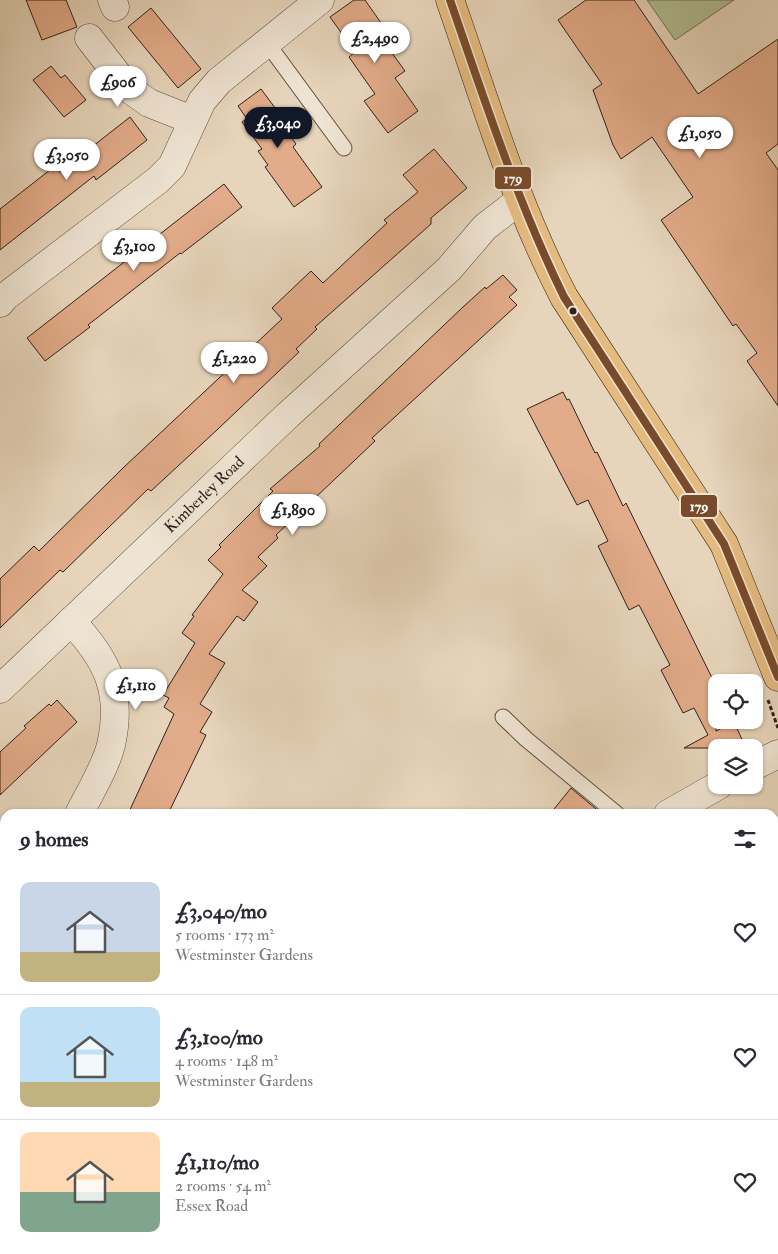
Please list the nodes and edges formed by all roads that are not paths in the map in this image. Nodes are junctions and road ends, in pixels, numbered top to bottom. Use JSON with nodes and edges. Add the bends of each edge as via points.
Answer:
{"nodes":[{"id":1,"x":320,"y":0,"type":"edge"},
{"id":2,"x":450,"y":0,"type":"edge"},
{"id":3,"x":90,"y":38,"type":"dead end"},
{"id":4,"x":267,"y":43,"type":"junction"},
{"id":5,"x":192,"y":120,"type":"junction"},
{"id":6,"x":344,"y":148,"type":"dead end"},
{"id":7,"x":520,"y":200,"type":"junction"},
{"id":8,"x":2,"y":296,"type":"edge"},
{"id":9,"x":71,"y":620,"type":"junction"},
{"id":10,"x":777,"y":673,"type":"edge"},
{"id":11,"x":0,"y":689,"type":"edge"},
{"id":12,"x":503,"y":716,"type":"dead end"},
{"id":13,"x":778,"y":754,"type":"edge"},
{"id":14,"x":763,"y":762,"type":"edge"},
{"id":15,"x":708,"y":791,"type":"edge"},
{"id":16,"x":81,"y":809,"type":"edge"},
{"id":17,"x":611,"y":809,"type":"edge"},
{"id":18,"x":677,"y":809,"type":"edge"}],
"edges":[{"from":1,"to":4,"type":"street"},
{"from":2,"to":7,"type":"main road"},
{"from":3,"to":5,"type":"street","via":[[128,88],[149,103]]},
{"from":4,"to":5,"type":"street","via":[[219,81],[202,101]]},
{"from":4,"to":6,"type":"lane"},
{"from":5,"to":8,"type":"street","via":[[172,166],[158,180]]},
{"from":7,"to":9,"type":"street","name":"Kimberley Road","via":[[486,227],[449,269],[288,415]]},
{"from":7,"to":10,"type":"main road","via":[[564,297],[727,550]]},
{"from":9,"to":11,"type":"street","name":"Kimberley Road"},
{"from":9,"to":16,"type":"street","via":[[98,654],[112,679],[115,710],[111,746]]},
{"from":12,"to":17,"type":"lane"},
{"from":13,"to":14,"type":"street"},
{"from":15,"to":18,"type":"street"}]}
